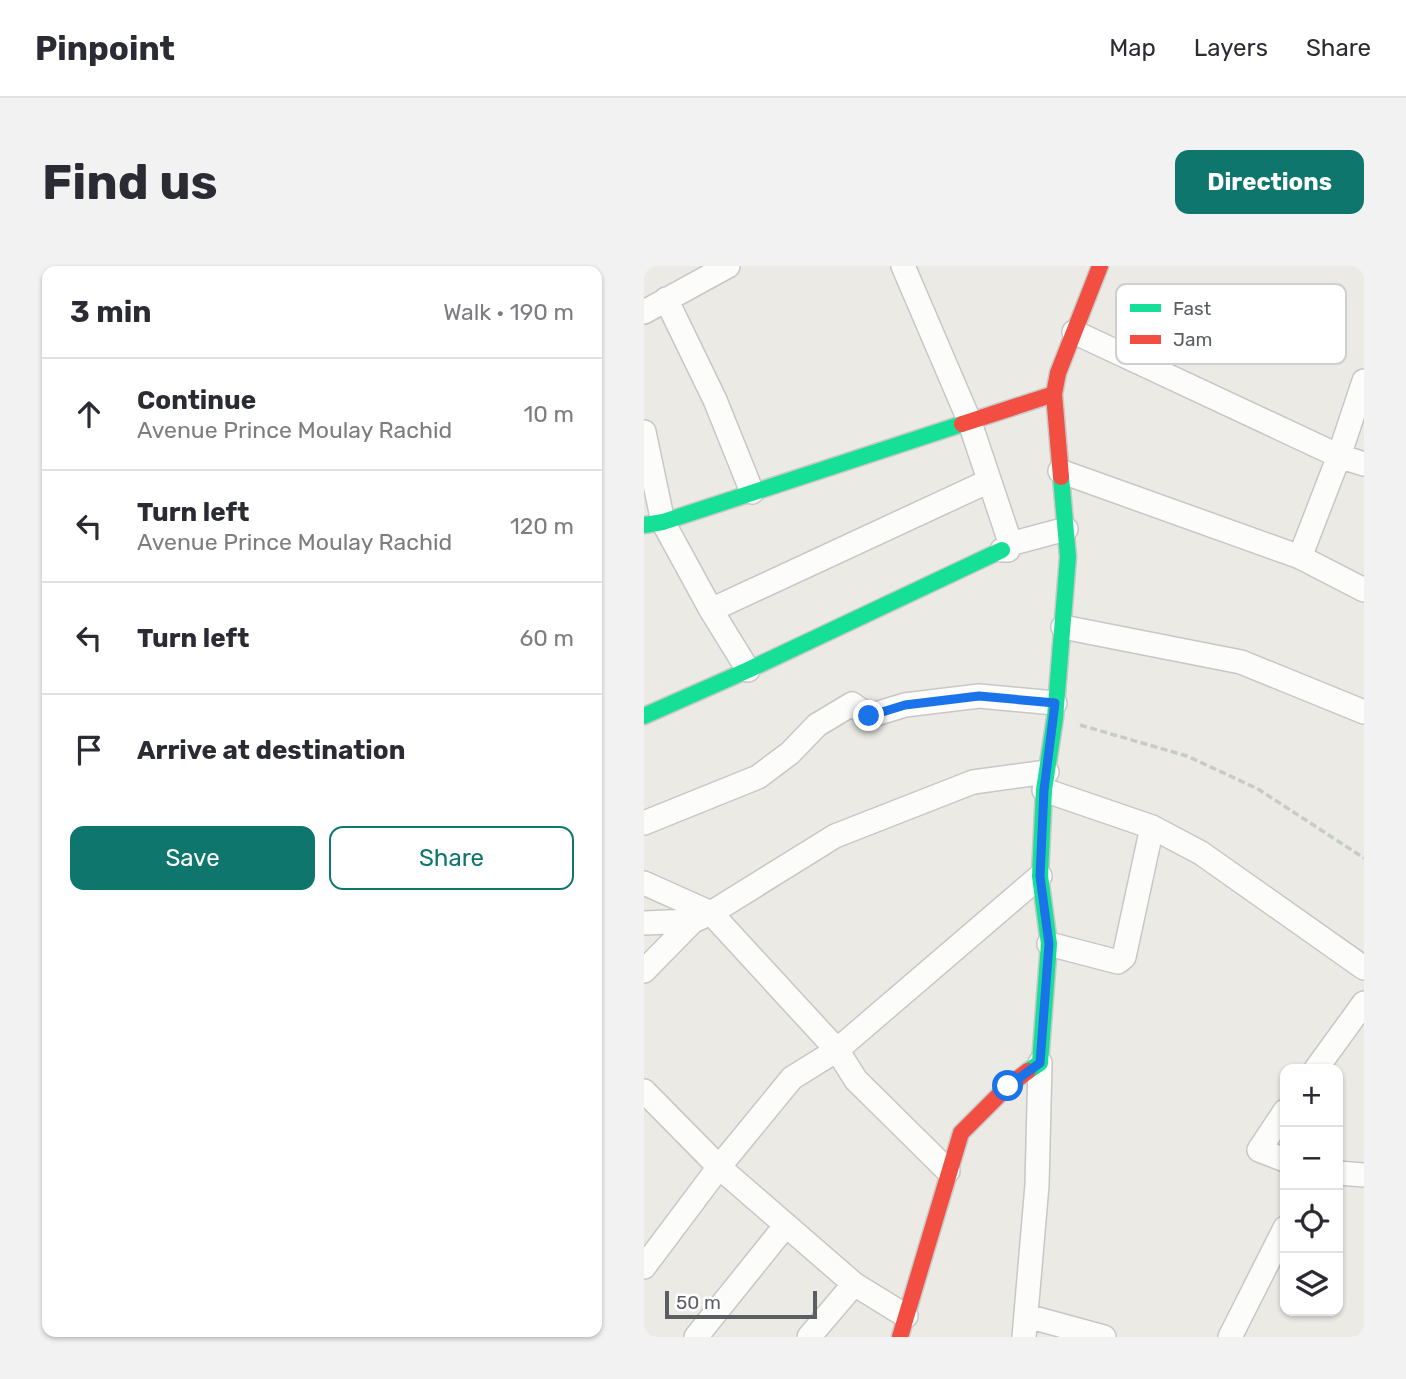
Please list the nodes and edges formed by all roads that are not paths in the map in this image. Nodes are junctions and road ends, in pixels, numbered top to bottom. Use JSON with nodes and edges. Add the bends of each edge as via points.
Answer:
{"nodes":[{"id":1,"x":728,"y":266,"type":"edge"},
{"id":2,"x":903,"y":266,"type":"edge"},
{"id":3,"x":1100,"y":266,"type":"edge"},
{"id":4,"x":666,"y":299,"type":"junction"},
{"id":5,"x":644,"y":312,"type":"edge"},
{"id":6,"x":1074,"y":332,"type":"junction"},
{"id":7,"x":1116,"y":352,"type":"edge"},
{"id":8,"x":1142,"y":364,"type":"edge"},
{"id":9,"x":1364,"y":381,"type":"edge"},
{"id":10,"x":1054,"y":394,"type":"junction"},
{"id":11,"x":969,"y":420,"type":"junction"},
{"id":12,"x":644,"y":432,"type":"edge"},
{"id":13,"x":1339,"y":456,"type":"junction"},
{"id":14,"x":1364,"y":464,"type":"edge"},
{"id":15,"x":1060,"y":471,"type":"junction"},
{"id":16,"x":989,"y":481,"type":"junction"},
{"id":17,"x":752,"y":492,"type":"junction"},
{"id":18,"x":653,"y":523,"type":"edge"},
{"id":19,"x":1066,"y":529,"type":"junction"},
{"id":20,"x":1006,"y":547,"type":"junction"},
{"id":21,"x":1300,"y":557,"type":"junction"},
{"id":22,"x":1364,"y":590,"type":"edge"},
{"id":23,"x":711,"y":610,"type":"junction"},
{"id":24,"x":1063,"y":628,"type":"junction"},
{"id":25,"x":748,"y":670,"type":"junction"},
{"id":26,"x":1055,"y":710,"type":"junction"},
{"id":27,"x":1364,"y":712,"type":"edge"},
{"id":28,"x":644,"y":716,"type":"edge"},
{"id":29,"x":1045,"y":781,"type":"junction"},
{"id":30,"x":644,"y":823,"type":"edge"},
{"id":31,"x":1152,"y":827,"type":"junction"},
{"id":32,"x":1040,"y":876,"type":"junction"},
{"id":33,"x":644,"y":883,"type":"edge"},
{"id":34,"x":702,"y":917,"type":"junction"},
{"id":35,"x":644,"y":923,"type":"edge"},
{"id":36,"x":1049,"y":944,"type":"junction"},
{"id":37,"x":1364,"y":968,"type":"edge"},
{"id":38,"x":644,"y":971,"type":"edge"},
{"id":39,"x":1364,"y":1003,"type":"edge"},
{"id":40,"x":837,"y":1050,"type":"junction"},
{"id":41,"x":1040,"y":1063,"type":"junction"},
{"id":42,"x":1320,"y":1064,"type":"edge"},
{"id":43,"x":645,"y":1094,"type":"edge"},
{"id":44,"x":1280,"y":1118,"type":"edge"},
{"id":45,"x":1280,"y":1158,"type":"edge"},
{"id":46,"x":719,"y":1167,"type":"junction"},
{"id":47,"x":948,"y":1171,"type":"junction"},
{"id":48,"x":1343,"y":1173,"type":"edge"},
{"id":49,"x":1364,"y":1175,"type":"edge"},
{"id":50,"x":786,"y":1225,"type":"junction"},
{"id":51,"x":1280,"y":1238,"type":"edge"},
{"id":52,"x":644,"y":1267,"type":"edge"},
{"id":53,"x":854,"y":1284,"type":"junction"},
{"id":54,"x":903,"y":1326,"type":"edge"},
{"id":55,"x":1026,"y":1327,"type":"edge"},
{"id":56,"x":696,"y":1337,"type":"edge"},
{"id":57,"x":810,"y":1337,"type":"edge"},
{"id":58,"x":1104,"y":1337,"type":"edge"},
{"id":59,"x":1230,"y":1337,"type":"edge"}],
"edges":[{"from":1,"to":4,"type":"street"},
{"from":2,"to":11,"type":"street"},
{"from":3,"to":6,"type":"street"},
{"from":4,"to":5,"type":"street"},
{"from":4,"to":17,"type":"street","via":[[715,400]]},
{"from":6,"to":7,"type":"street"},
{"from":6,"to":10,"type":"street"},
{"from":8,"to":13,"type":"street"},
{"from":9,"to":13,"type":"street"},
{"from":10,"to":11,"type":"street"},
{"from":10,"to":15,"type":"street"},
{"from":11,"to":16,"type":"street"},
{"from":11,"to":17,"type":"street"},
{"from":12,"to":18,"type":"street"},
{"from":13,"to":14,"type":"street"},
{"from":13,"to":21,"type":"street"},
{"from":15,"to":19,"type":"street"},
{"from":15,"to":21,"type":"street"},
{"from":16,"to":20,"type":"street"},
{"from":16,"to":23,"type":"street"},
{"from":17,"to":18,"type":"street"},
{"from":18,"to":23,"type":"street"},
{"from":19,"to":20,"type":"street"},
{"from":19,"to":24,"type":"street"},
{"from":20,"to":25,"type":"street"},
{"from":21,"to":22,"type":"street"},
{"from":23,"to":25,"type":"street"},
{"from":24,"to":26,"type":"street"},
{"from":24,"to":27,"type":"street","via":[[1241,662]]},
{"from":25,"to":28,"type":"street"},
{"from":26,"to":29,"type":"street"},
{"from":26,"to":30,"type":"street","via":[[979,696],[905,705],[869,716],[852,704],[817,725],[758,777]]},
{"from":29,"to":31,"type":"street"},
{"from":29,"to":32,"type":"street"},
{"from":29,"to":34,"type":"street","via":[[974,782],[835,836]]},
{"from":31,"to":36,"type":"street","via":[[1124,957],[1118,962]]},
{"from":31,"to":37,"type":"street","via":[[1201,853]]},
{"from":32,"to":36,"type":"street"},
{"from":32,"to":40,"type":"street"},
{"from":33,"to":34,"type":"street"},
{"from":34,"to":35,"type":"street"},
{"from":34,"to":38,"type":"street"},
{"from":34,"to":40,"type":"street"},
{"from":36,"to":41,"type":"street"},
{"from":39,"to":42,"type":"street"},
{"from":40,"to":46,"type":"street","via":[[792,1078]]},
{"from":40,"to":47,"type":"street","via":[[856,1080]]},
{"from":41,"to":47,"type":"street","via":[[1008,1086],[961,1133]]},
{"from":41,"to":55,"type":"street"},
{"from":43,"to":46,"type":"street"},
{"from":44,"to":45,"type":"street","via":[[1259,1150]]},
{"from":46,"to":50,"type":"street"},
{"from":46,"to":52,"type":"street"},
{"from":47,"to":54,"type":"street"},
{"from":48,"to":49,"type":"street"},
{"from":50,"to":53,"type":"street"},
{"from":50,"to":56,"type":"street"},
{"from":51,"to":59,"type":"street"},
{"from":53,"to":54,"type":"street"},
{"from":53,"to":57,"type":"street"},
{"from":55,"to":58,"type":"street"}]}
